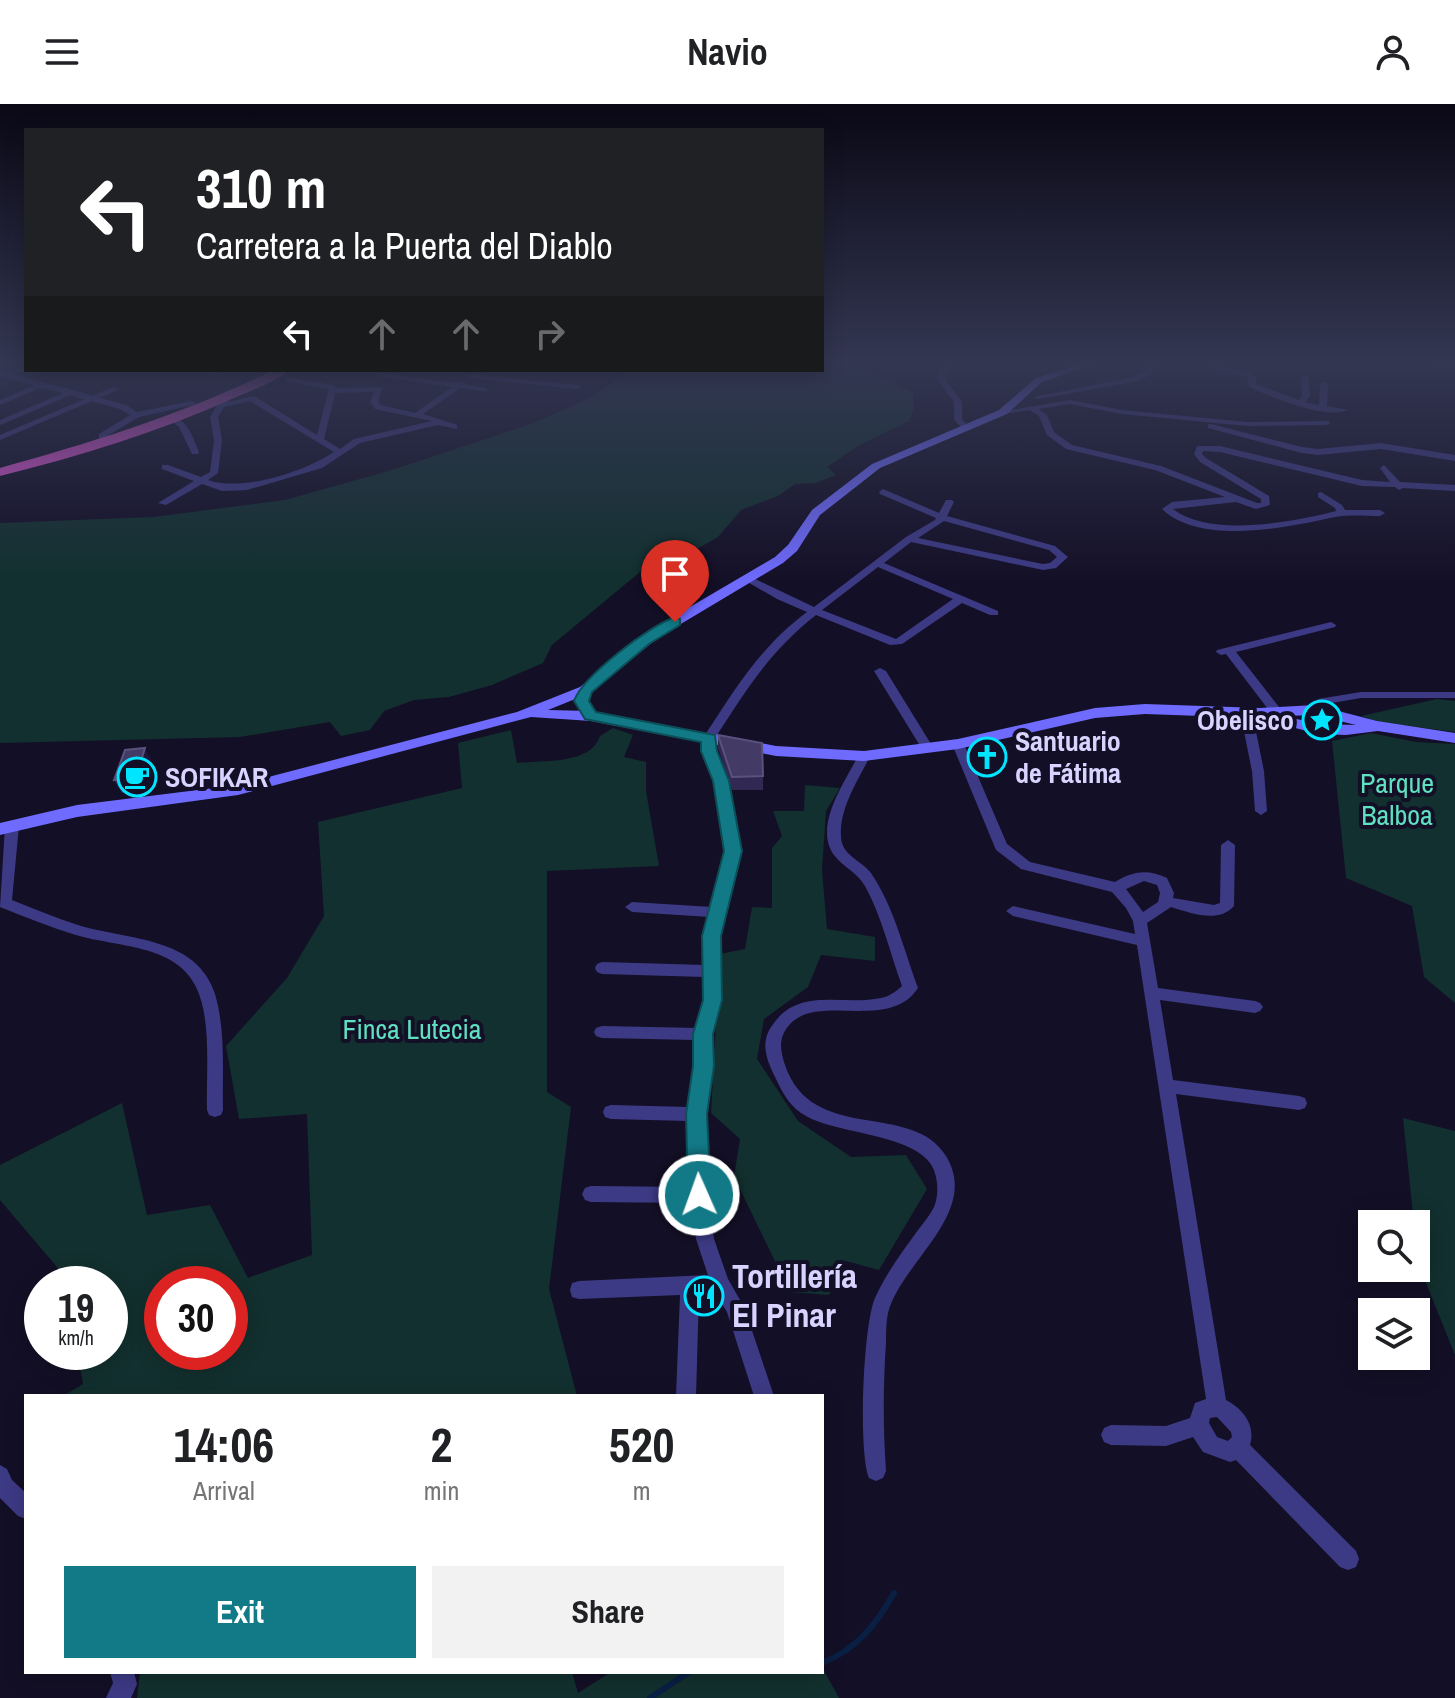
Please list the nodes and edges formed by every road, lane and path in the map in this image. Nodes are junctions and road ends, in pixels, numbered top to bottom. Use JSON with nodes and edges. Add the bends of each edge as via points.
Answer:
{"nodes":[{"id":1,"x":125,"y":435,"type":"edge"},
{"id":2,"x":187,"y":435,"type":"edge"},
{"id":3,"x":217,"y":435,"type":"edge"},
{"id":4,"x":314,"y":435,"type":"edge"},
{"id":5,"x":321,"y":435,"type":"edge"},
{"id":6,"x":381,"y":435,"type":"edge"},
{"id":7,"x":949,"y":435,"type":"edge"},
{"id":8,"x":1053,"y":435,"type":"edge"},
{"id":9,"x":1239,"y":435,"type":"edge"},
{"id":10,"x":102,"y":436,"type":"edge"},
{"id":11,"x":320,"y":439,"type":"junction"},
{"id":12,"x":1364,"y":447,"type":"junction"},
{"id":13,"x":195,"y":452,"type":"dead end"},
{"id":14,"x":341,"y":453,"type":"junction"},
{"id":15,"x":1374,"y":457,"type":"dead end"},
{"id":16,"x":1455,"y":458,"type":"edge"},
{"id":17,"x":0,"y":463,"type":"edge"},
{"id":18,"x":165,"y":467,"type":"dead end"},
{"id":19,"x":1384,"y":468,"type":"dead end"},
{"id":20,"x":0,"y":472,"type":"edge"},
{"id":21,"x":202,"y":481,"type":"junction"},
{"id":22,"x":1399,"y":487,"type":"junction"},
{"id":23,"x":1455,"y":488,"type":"edge"},
{"id":24,"x":883,"y":492,"type":"dead end"},
{"id":25,"x":1321,"y":495,"type":"dead end"},
{"id":26,"x":1237,"y":499,"type":"junction"},
{"id":27,"x":949,"y":502,"type":"dead end"},
{"id":28,"x":163,"y":503,"type":"dead end"},
{"id":29,"x":1341,"y":513,"type":"junction"},
{"id":30,"x":1380,"y":513,"type":"dead end"},
{"id":31,"x":941,"y":517,"type":"junction"},
{"id":32,"x":909,"y":539,"type":"junction"},
{"id":33,"x":877,"y":563,"type":"junction"},
{"id":34,"x":749,"y":580,"type":"junction"},
{"id":35,"x":962,"y":598,"type":"junction"},
{"id":36,"x":814,"y":611,"type":"junction"},
{"id":37,"x":994,"y":613,"type":"dead end"},
{"id":38,"x":1331,"y":625,"type":"dead end"},
{"id":39,"x":880,"y":671,"type":"dead end"},
{"id":40,"x":585,"y":690,"type":"junction"},
{"id":41,"x":1455,"y":695,"type":"edge"},
{"id":42,"x":1315,"y":710,"type":"junction"},
{"id":43,"x":1261,"y":711,"type":"junction"},
{"id":44,"x":522,"y":715,"type":"junction"},
{"id":45,"x":591,"y":716,"type":"junction"},
{"id":46,"x":1377,"y":726,"type":"junction"},
{"id":47,"x":709,"y":738,"type":"junction"},
{"id":48,"x":1455,"y":738,"type":"edge"},
{"id":49,"x":958,"y":744,"type":"junction"},
{"id":50,"x":928,"y":749,"type":"junction"},
{"id":51,"x":864,"y":756,"type":"junction"},
{"id":52,"x":1261,"y":811,"type":"dead end"},
{"id":53,"x":6,"y":827,"type":"edge"},
{"id":54,"x":1228,"y":845,"type":"dead end"},
{"id":55,"x":1117,"y":888,"type":"junction"},
{"id":56,"x":1167,"y":901,"type":"junction"},
{"id":57,"x":632,"y":907,"type":"dead end"},
{"id":58,"x":1013,"y":911,"type":"dead end"},
{"id":59,"x":716,"y":912,"type":"junction"},
{"id":60,"x":1140,"y":921,"type":"junction"},
{"id":61,"x":1143,"y":941,"type":"junction"},
{"id":62,"x":602,"y":968,"type":"dead end"},
{"id":63,"x":712,"y":971,"type":"junction"},
{"id":64,"x":1151,"y":993,"type":"junction"},
{"id":65,"x":1255,"y":1007,"type":"dead end"},
{"id":66,"x":602,"y":1032,"type":"dead end"},
{"id":67,"x":703,"y":1034,"type":"junction"},
{"id":68,"x":1165,"y":1086,"type":"junction"},
{"id":69,"x":1299,"y":1103,"type":"dead end"},
{"id":70,"x":215,"y":1110,"type":"dead end"},
{"id":71,"x":611,"y":1112,"type":"dead end"},
{"id":72,"x":696,"y":1114,"type":"junction"},
{"id":73,"x":591,"y":1194,"type":"dead end"},
{"id":74,"x":699,"y":1195,"type":"junction"},
{"id":75,"x":720,"y":1284,"type":"junction"},
{"id":76,"x":690,"y":1285,"type":"junction"},
{"id":77,"x":579,"y":1290,"type":"dead end"},
{"id":78,"x":686,"y":1394,"type":"edge"},
{"id":79,"x":763,"y":1394,"type":"edge"},
{"id":80,"x":1217,"y":1406,"type":"junction"},
{"id":81,"x":1198,"y":1425,"type":"junction"},
{"id":82,"x":1111,"y":1435,"type":"dead end"},
{"id":83,"x":1239,"y":1448,"type":"junction"},
{"id":84,"x":876,"y":1471,"type":"dead end"},
{"id":85,"x":0,"y":1476,"type":"edge"},
{"id":86,"x":24,"y":1506,"type":"edge"},
{"id":87,"x":1348,"y":1559,"type":"dead end"},
{"id":88,"x":122,"y":1674,"type":"edge"},
{"id":89,"x":118,"y":1698,"type":"edge"}],
"edges":[{"from":1,"to":20,"type":"highway"},
{"from":2,"to":13,"type":"street"},
{"from":3,"to":21,"type":"street","via":[[214,473]]},
{"from":4,"to":11,"type":"street"},
{"from":5,"to":11,"type":"street"},
{"from":6,"to":14,"type":"street","via":[[357,441]]},
{"from":7,"to":34,"type":"main road","via":[[871,469],[816,513],[790,551]]},
{"from":8,"to":26,"type":"street","via":[[1069,447],[1166,471]]},
{"from":9,"to":12,"type":"street","via":[[1318,452]]},
{"from":10,"to":17,"type":"highway"},
{"from":11,"to":14,"type":"street"},
{"from":12,"to":15,"type":"street"},
{"from":12,"to":16,"type":"street"},
{"from":14,"to":21,"type":"street","via":[[319,466],[247,487],[222,488]]},
{"from":18,"to":21,"type":"street"},
{"from":19,"to":22,"type":"street"},
{"from":21,"to":28,"type":"street"},
{"from":22,"to":23,"type":"street"},
{"from":22,"to":26,"type":"street","via":[[1200,448],[1203,460],[1267,501],[1261,506]]},
{"from":24,"to":31,"type":"street"},
{"from":25,"to":29,"type":"street"},
{"from":26,"to":29,"type":"street","via":[[1167,509],[1187,521],[1241,530]]},
{"from":27,"to":31,"type":"street"},
{"from":29,"to":30,"type":"street"},
{"from":31,"to":32,"type":"street"},
{"from":31,"to":32,"type":"street","via":[[1052,548],[1063,557],[1043,567]]},
{"from":32,"to":33,"type":"street"},
{"from":33,"to":35,"type":"street"},
{"from":33,"to":36,"type":"street"},
{"from":34,"to":36,"type":"street"},
{"from":34,"to":40,"type":"main road","via":[[654,634]]},
{"from":35,"to":36,"type":"street","via":[[898,642]]},
{"from":35,"to":37,"type":"street"},
{"from":36,"to":47,"type":"street","via":[[755,668]]},
{"from":38,"to":43,"type":"street","via":[[1225,651]]},
{"from":39,"to":50,"type":"street"},
{"from":40,"to":44,"type":"main road"},
{"from":40,"to":45,"type":"main road","via":[[582,701]]},
{"from":41,"to":42,"type":"street","via":[[1346,696],[1322,701]]},
{"from":42,"to":43,"type":"main road"},
{"from":42,"to":46,"type":"main road"},
{"from":43,"to":46,"type":"main road","via":[[1314,729]]},
{"from":43,"to":49,"type":"main road","via":[[1109,711]]},
{"from":43,"to":52,"type":"street"},
{"from":44,"to":45,"type":"main road"},
{"from":44,"to":53,"type":"main road","via":[[238,790]]},
{"from":45,"to":47,"type":"main road"},
{"from":46,"to":48,"type":"main road"},
{"from":47,"to":51,"type":"main road","via":[[776,751]]},
{"from":47,"to":59,"type":"street","via":[[733,851]]},
{"from":49,"to":50,"type":"main road"},
{"from":49,"to":55,"type":"street","via":[[1001,847],[1026,866]]},
{"from":50,"to":51,"type":"main road"},
{"from":51,"to":84,"type":"street","via":[[838,813],[834,840],[839,855],[866,875],[910,988],[900,1000],[875,1007],[812,1005],[789,1016],[776,1032],[773,1050],[781,1077],[800,1103],[824,1118],[926,1146],[939,1159],[946,1181],[943,1206],[879,1311],[871,1394]]},
{"from":53,"to":70,"type":"street","via":[[5,903],[81,931],[148,946],[180,959],[202,982],[211,1020]]},
{"from":54,"to":56,"type":"street","via":[[1227,906],[1222,911]]},
{"from":55,"to":56,"type":"street","via":[[1131,878],[1154,877],[1166,887]]},
{"from":55,"to":60,"type":"street"},
{"from":56,"to":60,"type":"street"},
{"from":57,"to":59,"type":"street"},
{"from":58,"to":61,"type":"street"},
{"from":59,"to":63,"type":"street"},
{"from":60,"to":61,"type":"street"},
{"from":61,"to":64,"type":"street"},
{"from":62,"to":63,"type":"street"},
{"from":63,"to":67,"type":"street","via":[[713,1000]]},
{"from":64,"to":65,"type":"street"},
{"from":64,"to":68,"type":"street"},
{"from":66,"to":67,"type":"street"},
{"from":67,"to":72,"type":"street"},
{"from":68,"to":69,"type":"street"},
{"from":68,"to":80,"type":"street"},
{"from":71,"to":72,"type":"street"},
{"from":72,"to":74,"type":"street"},
{"from":73,"to":74,"type":"street"},
{"from":74,"to":75,"type":"street","via":[[705,1239]]},
{"from":75,"to":76,"type":"street"},
{"from":75,"to":79,"type":"street","via":[[735,1307]]},
{"from":76,"to":77,"type":"street"},
{"from":76,"to":78,"type":"street"},
{"from":80,"to":81,"type":"street","via":[[1202,1410]]},
{"from":80,"to":83,"type":"street","via":[[1228,1410],[1242,1429]]},
{"from":81,"to":82,"type":"street","via":[[1166,1436]]},
{"from":81,"to":83,"type":"street","via":[[1220,1451]]},
{"from":83,"to":87,"type":"street"},
{"from":85,"to":86,"type":"street"},
{"from":88,"to":89,"type":"street","via":[[125,1684]]}]}
